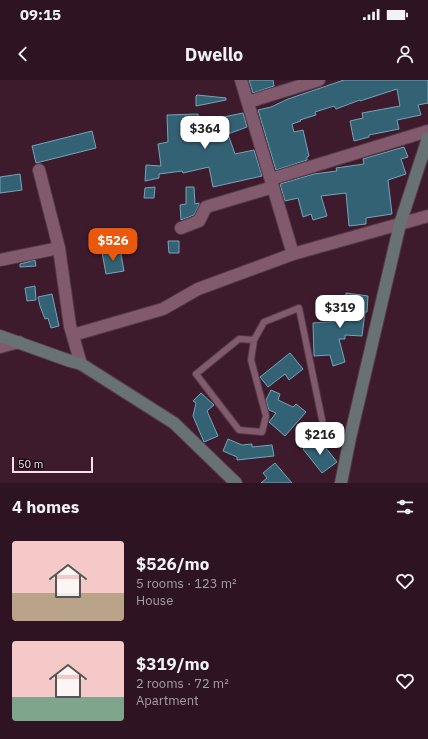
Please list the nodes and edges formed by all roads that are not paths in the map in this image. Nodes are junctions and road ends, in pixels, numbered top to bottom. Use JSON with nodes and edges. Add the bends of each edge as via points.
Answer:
{"nodes":[{"id":1,"x":241,"y":80,"type":"edge"},
{"id":2,"x":319,"y":80,"type":"edge"},
{"id":3,"x":248,"y":102,"type":"junction"},
{"id":4,"x":428,"y":131,"type":"edge"},
{"id":5,"x":428,"y":138,"type":"edge"},
{"id":6,"x":39,"y":170,"type":"dead end"},
{"id":7,"x":272,"y":183,"type":"junction"},
{"id":8,"x":428,"y":216,"type":"edge"},
{"id":9,"x":400,"y":224,"type":"junction"},
{"id":10,"x":181,"y":228,"type":"dead end"},
{"id":11,"x":59,"y":248,"type":"junction"},
{"id":12,"x":293,"y":254,"type":"junction"},
{"id":13,"x":0,"y":260,"type":"edge"},
{"id":14,"x":72,"y":335,"type":"junction"},
{"id":15,"x":0,"y":336,"type":"edge"},
{"id":16,"x":254,"y":340,"type":"junction"},
{"id":17,"x":18,"y":342,"type":"junction"},
{"id":18,"x":0,"y":347,"type":"edge"},
{"id":19,"x":81,"y":364,"type":"junction"},
{"id":20,"x":350,"y":438,"type":"junction"},
{"id":21,"x":236,"y":483,"type":"edge"},
{"id":22,"x":341,"y":483,"type":"edge"}],
"edges":[{"from":1,"to":3,"type":"street"},
{"from":2,"to":3,"type":"street"},
{"from":3,"to":7,"type":"street"},
{"from":4,"to":7,"type":"street"},
{"from":5,"to":9,"type":"street"},
{"from":6,"to":11,"type":"street"},
{"from":7,"to":10,"type":"street","via":[[206,207],[199,221]]},
{"from":7,"to":12,"type":"street"},
{"from":8,"to":9,"type":"street"},
{"from":9,"to":12,"type":"street"},
{"from":9,"to":20,"type":"street"},
{"from":11,"to":13,"type":"street"},
{"from":11,"to":14,"type":"street"},
{"from":12,"to":14,"type":"street","via":[[198,289],[163,309]]},
{"from":14,"to":19,"type":"street"},
{"from":15,"to":17,"type":"street"},
{"from":16,"to":16,"type":"lane","via":[[251,360],[266,416],[262,432],[239,430],[196,374],[239,339]]},
{"from":16,"to":20,"type":"lane","via":[[264,322],[299,308],[325,434]]},
{"from":17,"to":18,"type":"street"},
{"from":17,"to":19,"type":"street"},
{"from":19,"to":21,"type":"street","via":[[174,423]]},
{"from":20,"to":22,"type":"street"}]}
